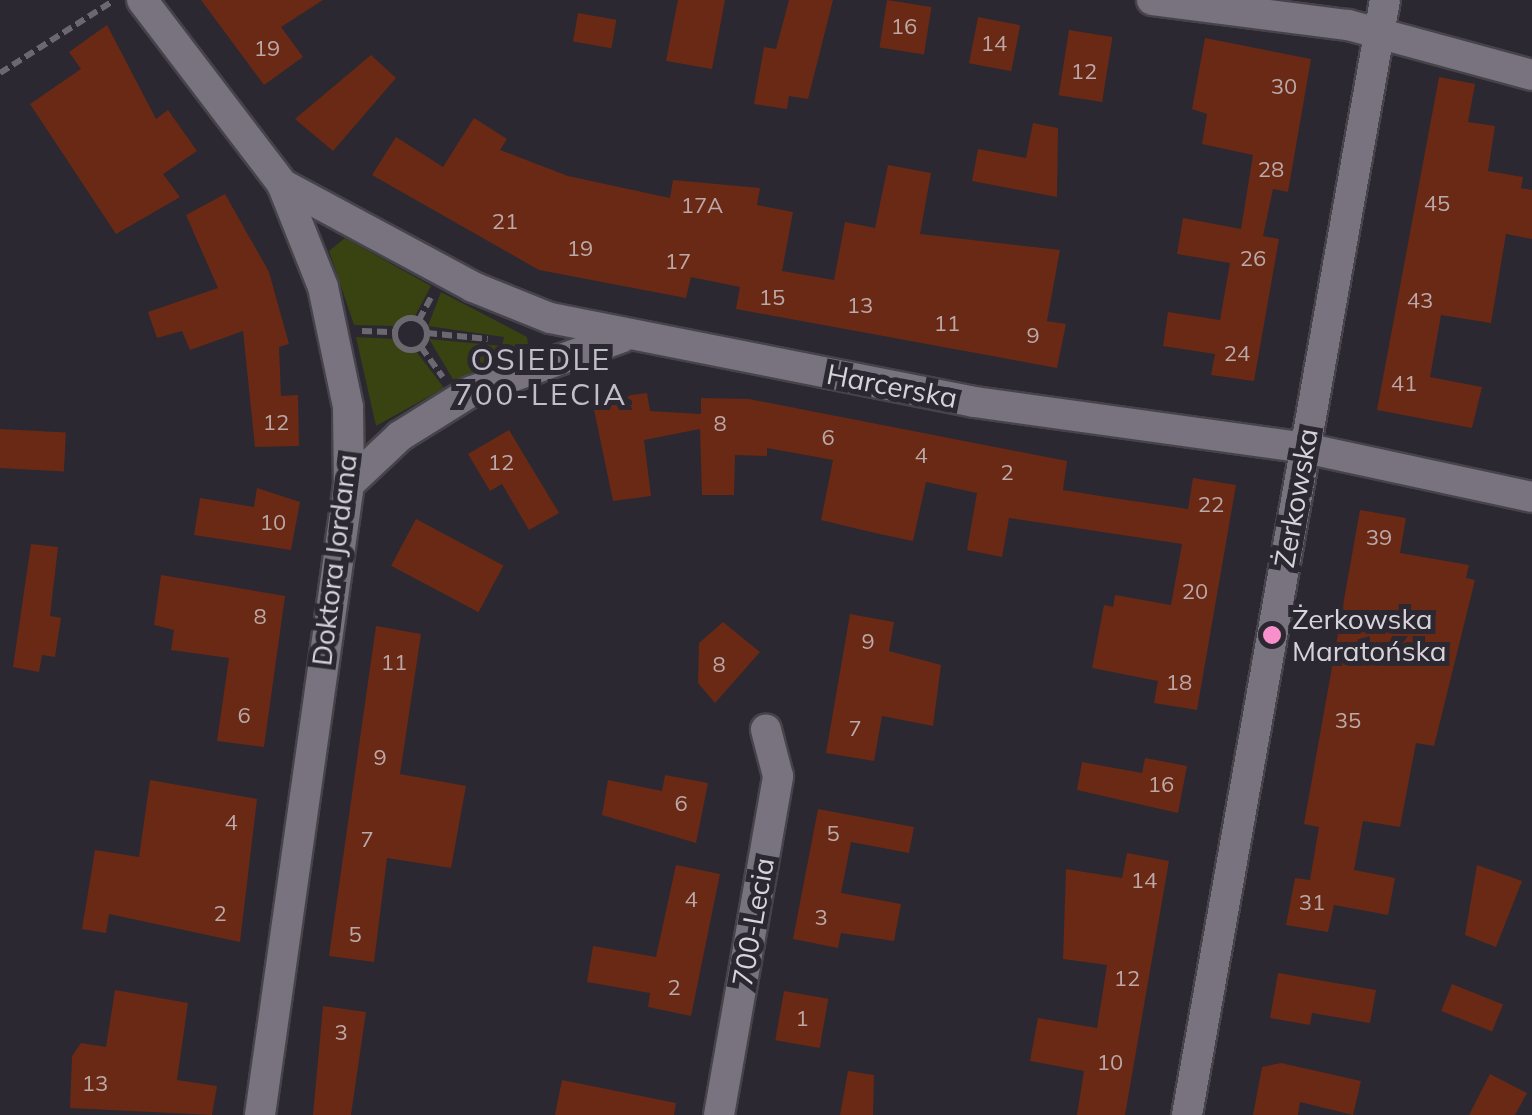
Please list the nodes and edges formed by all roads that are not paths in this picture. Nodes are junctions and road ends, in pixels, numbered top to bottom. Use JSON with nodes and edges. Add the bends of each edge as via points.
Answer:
{"nodes":[{"id":1,"x":142,"y":0,"type":"edge"},
{"id":2,"x":1152,"y":0,"type":"edge"},
{"id":3,"x":1385,"y":0,"type":"edge"},
{"id":4,"x":1378,"y":35,"type":"junction"},
{"id":5,"x":1532,"y":75,"type":"edge"},
{"id":6,"x":282,"y":184,"type":"junction"},
{"id":7,"x":628,"y":335,"type":"junction"},
{"id":8,"x":1305,"y":448,"type":"junction"},
{"id":9,"x":348,"y":484,"type":"junction"},
{"id":10,"x":1532,"y":497,"type":"edge"},
{"id":11,"x":766,"y":730,"type":"dead end"},
{"id":12,"x":260,"y":1115,"type":"edge"},
{"id":13,"x":720,"y":1115,"type":"edge"},
{"id":14,"x":1187,"y":1115,"type":"edge"}],
"edges":[{"from":1,"to":6,"type":"street","name":"Doktora Jordana"},
{"from":2,"to":4,"type":"street"},
{"from":3,"to":4,"type":"street","name":"Żerkowska"},
{"from":4,"to":5,"type":"street"},
{"from":4,"to":8,"type":"street","name":"Żerkowska"},
{"from":6,"to":7,"type":"street","name":"Harcerska","via":[[515,307]]},
{"from":6,"to":9,"type":"street","name":"Doktora Jordana","via":[[340,350]]},
{"from":7,"to":8,"type":"street","name":"Harcerska","via":[[974,402]]},
{"from":7,"to":9,"type":"street","via":[[472,390],[400,436]]},
{"from":8,"to":10,"type":"street","name":"Harcerska"},
{"from":8,"to":14,"type":"street","name":"Żerkowska"},
{"from":9,"to":12,"type":"street","name":"Doktora Jordana"},
{"from":11,"to":13,"type":"street","name":"700-Lecia","via":[[778,776]]}]}
